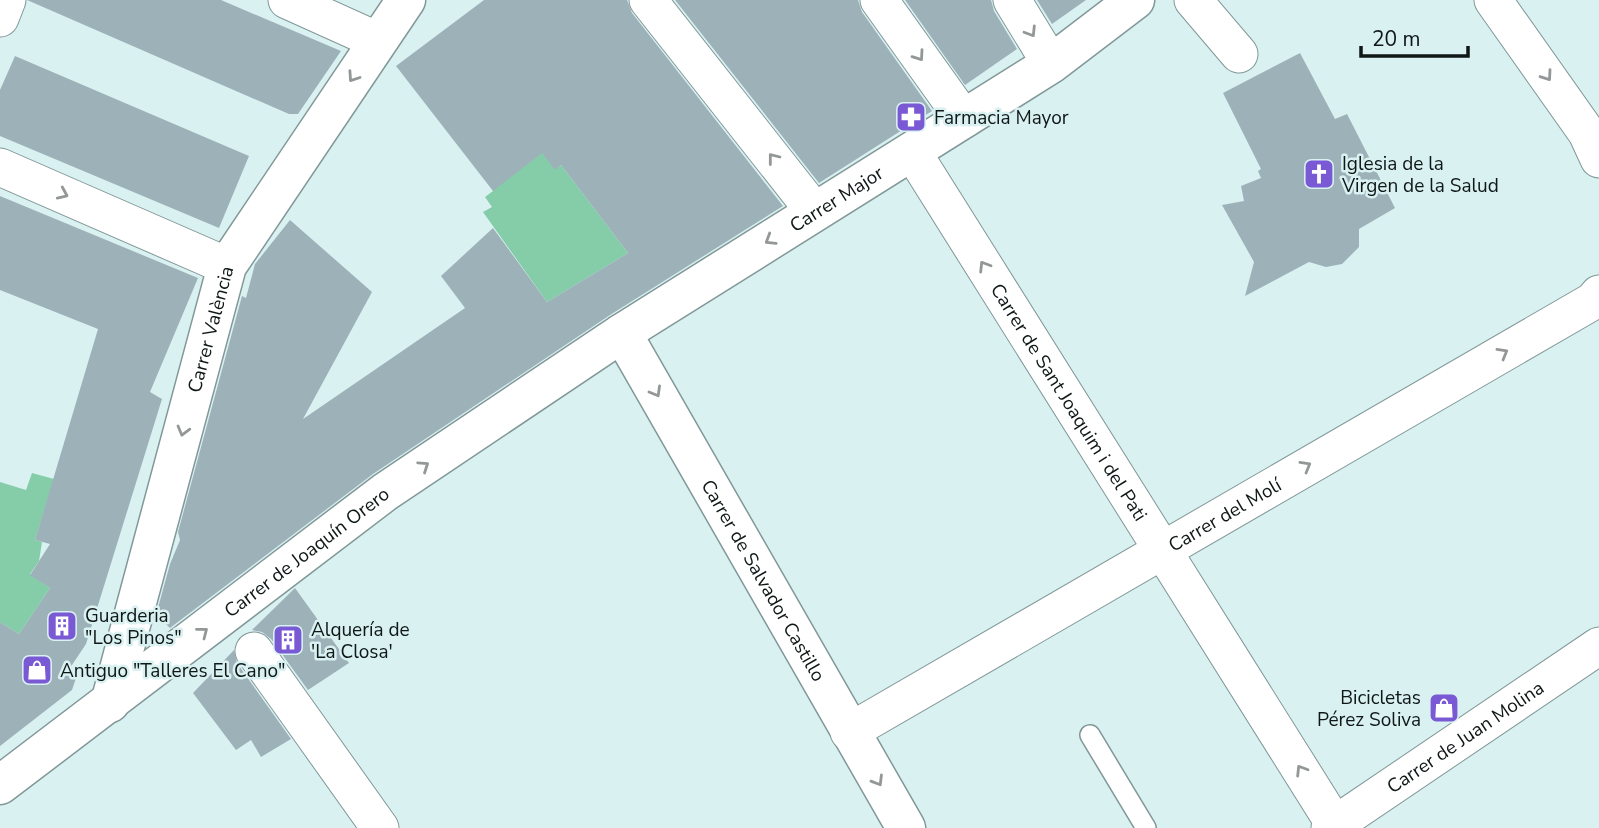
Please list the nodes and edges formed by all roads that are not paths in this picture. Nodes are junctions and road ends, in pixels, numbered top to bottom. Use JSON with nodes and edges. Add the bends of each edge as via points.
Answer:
{"nodes":[{"id":1,"x":7,"y":0,"type":"edge"},
{"id":2,"x":287,"y":0,"type":"edge"},
{"id":3,"x":406,"y":0,"type":"edge"},
{"id":4,"x":648,"y":0,"type":"edge"},
{"id":5,"x":879,"y":0,"type":"edge"},
{"id":6,"x":1012,"y":0,"type":"edge"},
{"id":7,"x":1135,"y":0,"type":"edge"},
{"id":8,"x":1193,"y":0,"type":"edge"},
{"id":9,"x":1493,"y":0,"type":"edge"},
{"id":10,"x":0,"y":18,"type":"edge"},
{"id":11,"x":378,"y":41,"type":"junction"},
{"id":12,"x":1239,"y":54,"type":"dead end"},
{"id":13,"x":1051,"y":64,"type":"junction"},
{"id":14,"x":964,"y":119,"type":"junction"},
{"id":15,"x":1595,"y":139,"type":"edge"},
{"id":16,"x":912,"y":153,"type":"junction"},
{"id":17,"x":0,"y":167,"type":"edge"},
{"id":18,"x":815,"y":212,"type":"junction"},
{"id":19,"x":227,"y":266,"type":"junction"},
{"id":20,"x":1599,"y":294,"type":"edge"},
{"id":21,"x":622,"y":333,"type":"junction"},
{"id":22,"x":1162,"y":549,"type":"junction"},
{"id":23,"x":1599,"y":646,"type":"edge"},
{"id":24,"x":254,"y":651,"type":"dead end"},
{"id":25,"x":110,"y":703,"type":"junction"},
{"id":26,"x":849,"y":732,"type":"junction"},
{"id":27,"x":1090,"y":735,"type":"dead end"},
{"id":28,"x":0,"y":785,"type":"edge"},
{"id":29,"x":1334,"y":827,"type":"edge"},
{"id":30,"x":380,"y":828,"type":"edge"},
{"id":31,"x":906,"y":828,"type":"edge"},
{"id":32,"x":1146,"y":828,"type":"edge"}],
"edges":[{"from":1,"to":10,"type":"street"},
{"from":2,"to":11,"type":"street"},
{"from":3,"to":11,"type":"street","name":"Carrer València"},
{"from":18,"to":4,"type":"street","one_way":true},
{"from":5,"to":14,"type":"street","one_way":true},
{"from":6,"to":13,"type":"street","one_way":true},
{"from":7,"to":13,"type":"street","name":"Carrer Major"},
{"from":8,"to":12,"type":"street"},
{"from":9,"to":15,"type":"street","one_way":true},
{"from":11,"to":19,"type":"street","name":"Carrer València","one_way":true},
{"from":13,"to":14,"type":"street","name":"Carrer Major"},
{"from":14,"to":16,"type":"street","name":"Carrer Major"},
{"from":16,"to":18,"type":"street","name":"Carrer Major"},
{"from":22,"to":16,"type":"street","name":"Carrer de Sant Joaquim i del Pati","one_way":true},
{"from":17,"to":19,"type":"street","one_way":true},
{"from":18,"to":21,"type":"street","name":"Carrer Major","one_way":true},
{"from":19,"to":25,"type":"street","name":"Carrer València","one_way":true},
{"from":22,"to":20,"type":"street","name":"Carrer del Molí","one_way":true},
{"from":25,"to":21,"type":"street","name":"Carrer de Joaquín Orero","one_way":true,"via":[[385,492]]},
{"from":21,"to":26,"type":"street","name":"Carrer de Salvador Castillo","one_way":true},
{"from":22,"to":26,"type":"street","name":"Carrer del Molí"},
{"from":29,"to":22,"type":"street","name":"Carrer de Sant Joaquim i del Pati","one_way":true},
{"from":23,"to":29,"type":"street","name":"Carrer de Juan Molina"},
{"from":24,"to":30,"type":"street"},
{"from":25,"to":28,"type":"street","name":"Carrer de Joaquín Orero"},
{"from":26,"to":31,"type":"street","name":"Carrer de Salvador Castillo","one_way":true},
{"from":27,"to":32,"type":"lane"}]}
